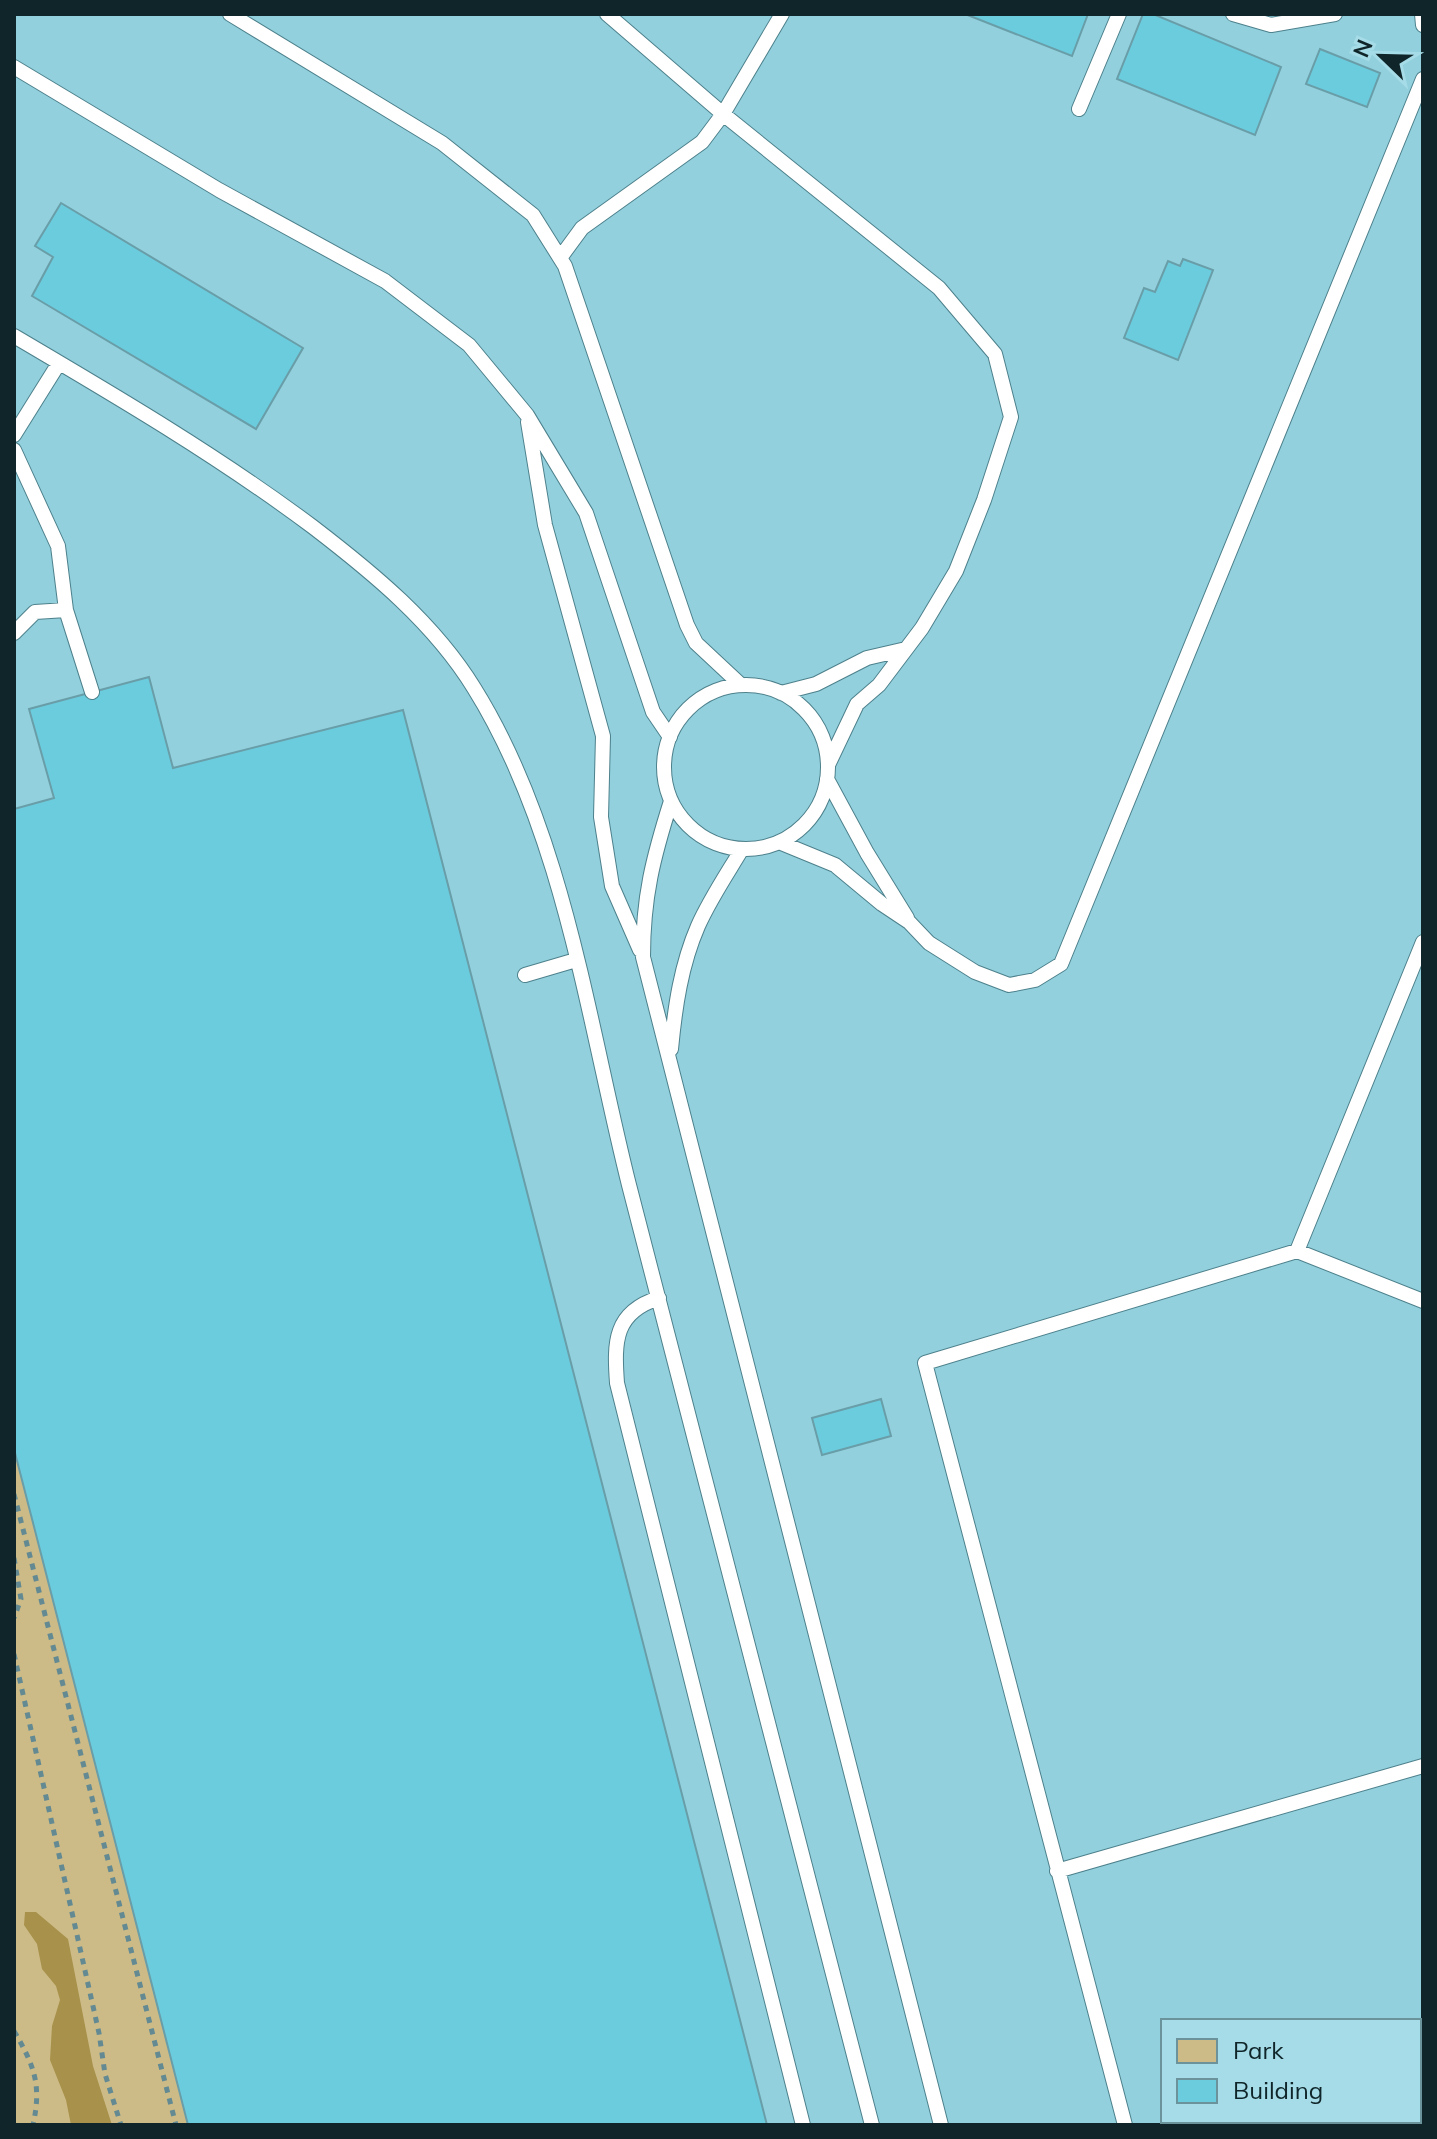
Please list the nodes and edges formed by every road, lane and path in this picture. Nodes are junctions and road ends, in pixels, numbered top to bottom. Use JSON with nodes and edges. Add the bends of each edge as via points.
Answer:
{"nodes":[{"id":1,"x":230,"y":14,"type":"edge"},
{"id":2,"x":607,"y":14,"type":"edge"},
{"id":3,"x":782,"y":14,"type":"edge"},
{"id":4,"x":1119,"y":14,"type":"edge"},
{"id":5,"x":1233,"y":14,"type":"edge"},
{"id":6,"x":1335,"y":14,"type":"edge"},
{"id":7,"x":1422,"y":14,"type":"edge"},
{"id":8,"x":1423,"y":25,"type":"edge"},
{"id":9,"x":14,"y":67,"type":"edge"},
{"id":10,"x":1423,"y":79,"type":"edge"},
{"id":11,"x":1079,"y":109,"type":"dead end"},
{"id":12,"x":723,"y":114,"type":"junction"},
{"id":13,"x":560,"y":258,"type":"junction"},
{"id":14,"x":14,"y":336,"type":"edge"},
{"id":15,"x":59,"y":363,"type":"junction"},
{"id":16,"x":527,"y":415,"type":"junction"},
{"id":17,"x":14,"y":435,"type":"edge"},
{"id":18,"x":14,"y":450,"type":"edge"},
{"id":19,"x":66,"y":610,"type":"junction"},
{"id":20,"x":14,"y":633,"type":"edge"},
{"id":21,"x":906,"y":649,"type":"junction"},
{"id":22,"x":741,"y":685,"type":"junction"},
{"id":23,"x":92,"y":692,"type":"dead end"},
{"id":24,"x":781,"y":693,"type":"junction"},
{"id":25,"x":670,"y":737,"type":"junction"},
{"id":26,"x":828,"y":772,"type":"junction"},
{"id":27,"x":671,"y":801,"type":"junction"},
{"id":28,"x":779,"y":842,"type":"junction"},
{"id":29,"x":742,"y":849,"type":"junction"},
{"id":30,"x":909,"y":922,"type":"junction"},
{"id":31,"x":1423,"y":942,"type":"edge"},
{"id":32,"x":643,"y":957,"type":"junction"},
{"id":33,"x":576,"y":960,"type":"junction"},
{"id":34,"x":525,"y":975,"type":"dead end"},
{"id":35,"x":671,"y":1062,"type":"junction"},
{"id":36,"x":1297,"y":1251,"type":"junction"},
{"id":37,"x":659,"y":1298,"type":"junction"},
{"id":38,"x":1423,"y":1301,"type":"edge"},
{"id":39,"x":14,"y":1494,"type":"edge"},
{"id":40,"x":14,"y":1558,"type":"edge"},
{"id":41,"x":14,"y":1618,"type":"edge"},
{"id":42,"x":14,"y":1654,"type":"edge"},
{"id":43,"x":1423,"y":1766,"type":"edge"},
{"id":44,"x":1057,"y":1871,"type":"junction"},
{"id":45,"x":14,"y":2031,"type":"edge"},
{"id":46,"x":33,"y":2125,"type":"edge"},
{"id":47,"x":121,"y":2125,"type":"edge"},
{"id":48,"x":176,"y":2125,"type":"edge"},
{"id":49,"x":803,"y":2125,"type":"edge"},
{"id":50,"x":872,"y":2125,"type":"edge"},
{"id":51,"x":941,"y":2125,"type":"edge"},
{"id":52,"x":1125,"y":2125,"type":"edge"}],
"edges":[{"from":1,"to":13,"type":"lane","via":[[442,143],[533,215]]},
{"from":2,"to":12,"type":"lane"},
{"from":3,"to":12,"type":"lane"},
{"from":4,"to":11,"type":"lane"},
{"from":5,"to":6,"type":"lane","via":[[1271,25]]},
{"from":7,"to":8,"type":"lane"},
{"from":9,"to":16,"type":"lane","via":[[219,190],[385,281],[469,345]]},
{"from":10,"to":30,"type":"lane","via":[[1061,964],[1035,980],[1009,985],[940,950]]},
{"from":12,"to":13,"type":"lane","via":[[702,142],[582,228]]},
{"from":12,"to":21,"type":"lane","via":[[939,288],[995,354],[1011,417],[956,571]]},
{"from":13,"to":22,"type":"lane","via":[[687,625],[696,643]]},
{"from":14,"to":15,"type":"lane"},
{"from":15,"to":17,"type":"lane"},
{"from":15,"to":33,"type":"lane","via":[[250,480],[345,552],[421,619],[474,687],[518,771]]},
{"from":16,"to":25,"type":"lane","via":[[586,513],[653,712]]},
{"from":16,"to":32,"type":"lane","via":[[545,525],[603,736],[601,817],[612,886]]},
{"from":18,"to":19,"type":"lane","via":[[58,546]]},
{"from":19,"to":20,"type":"lane","via":[[35,612]]},
{"from":19,"to":23,"type":"lane"},
{"from":21,"to":24,"type":"lane","via":[[867,658],[816,684]]},
{"from":21,"to":26,"type":"lane","via":[[857,704]]},
{"from":22,"to":24,"type":"lane"},
{"from":22,"to":25,"type":"lane","via":[[698,701]]},
{"from":24,"to":26,"type":"lane","via":[[818,727],[826,743]]},
{"from":25,"to":27,"type":"lane","via":[[665,780]]},
{"from":26,"to":28,"type":"lane","via":[[819,805],[802,827]]},
{"from":26,"to":30,"type":"lane","via":[[867,853]]},
{"from":27,"to":29,"type":"lane","via":[[700,835]]},
{"from":27,"to":32,"type":"lane","via":[[645,899]]},
{"from":28,"to":29,"type":"lane"},
{"from":28,"to":30,"type":"lane","via":[[835,865]]},
{"from":29,"to":35,"type":"lane","via":[[699,924],[684,965]]},
{"from":31,"to":36,"type":"lane"},
{"from":32,"to":35,"type":"lane"},
{"from":33,"to":34,"type":"lane"},
{"from":33,"to":37,"type":"lane"},
{"from":35,"to":51,"type":"lane"},
{"from":36,"to":38,"type":"lane"},
{"from":36,"to":44,"type":"lane","via":[[925,1363]]},
{"from":37,"to":49,"type":"lane","via":[[641,1303],[620,1327],[617,1383]]},
{"from":37,"to":50,"type":"lane"},
{"from":39,"to":48,"type":"path"},
{"from":40,"to":41,"type":"path","via":[[21,1599]]},
{"from":42,"to":47,"type":"path","via":[[105,2074]]},
{"from":43,"to":44,"type":"lane"},
{"from":44,"to":52,"type":"lane"},
{"from":45,"to":46,"type":"path","via":[[32,2062],[38,2104]]}]}
